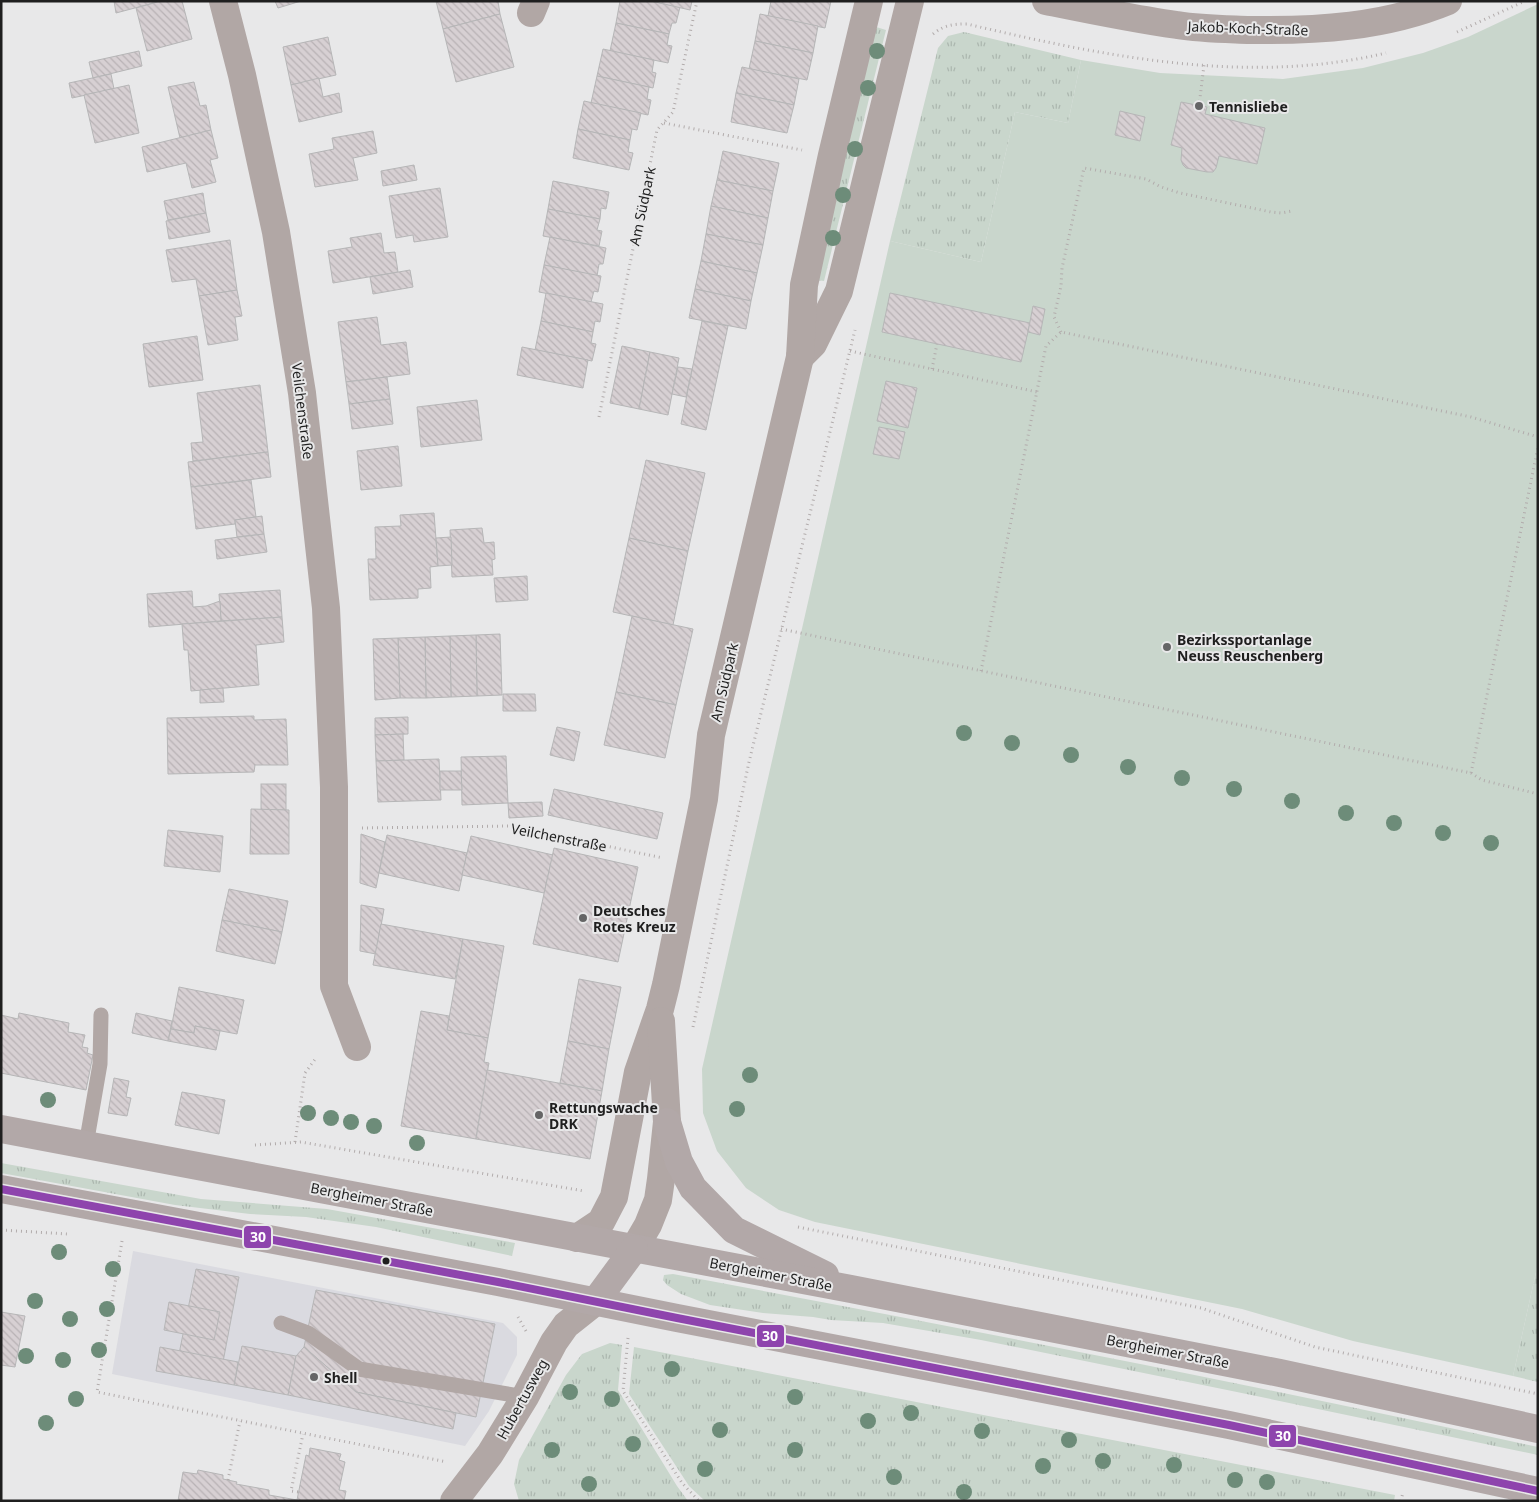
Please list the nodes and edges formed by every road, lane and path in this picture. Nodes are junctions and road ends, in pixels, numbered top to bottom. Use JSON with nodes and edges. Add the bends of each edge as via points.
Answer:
{"nodes":[{"id":1,"x":223,"y":1,"type":"edge"},
{"id":2,"x":697,"y":1,"type":"edge"},
{"id":3,"x":869,"y":1,"type":"edge"},
{"id":4,"x":910,"y":1,"type":"edge"},
{"id":5,"x":1046,"y":1,"type":"edge"},
{"id":6,"x":1448,"y":1,"type":"edge"},
{"id":7,"x":933,"y":35,"type":"dead end"},
{"id":8,"x":929,"y":41,"type":"dead end"},
{"id":9,"x":1204,"y":65,"type":"dead end"},
{"id":10,"x":1199,"y":106,"type":"dead end"},
{"id":11,"x":664,"y":123,"type":"junction"},
{"id":12,"x":832,"y":156,"type":"junction"},
{"id":13,"x":1292,"y":212,"type":"dead end"},
{"id":14,"x":857,"y":323,"type":"dead end"},
{"id":15,"x":1061,"y":332,"type":"junction"},
{"id":16,"x":936,"y":344,"type":"dead end"},
{"id":17,"x":850,"y":351,"type":"junction"},
{"id":18,"x":800,"y":357,"type":"junction"},
{"id":19,"x":932,"y":369,"type":"junction"},
{"id":20,"x":1037,"y":392,"type":"junction"},
{"id":21,"x":599,"y":417,"type":"dead end"},
{"id":22,"x":1538,"y":437,"type":"edge"},
{"id":23,"x":1538,"y":447,"type":"edge"},
{"id":24,"x":781,"y":629,"type":"junction"},
{"id":25,"x":981,"y":671,"type":"junction"},
{"id":26,"x":1471,"y":773,"type":"junction"},
{"id":27,"x":1538,"y":794,"type":"edge"},
{"id":28,"x":334,"y":828,"type":"junction"},
{"id":29,"x":692,"y":864,"type":"junction"},
{"id":30,"x":660,"y":1009,"type":"junction"},
{"id":31,"x":101,"y":1015,"type":"dead end"},
{"id":32,"x":692,"y":1035,"type":"dead end"},
{"id":33,"x":357,"y":1047,"type":"dead end"},
{"id":34,"x":316,"y":1058,"type":"dead end"},
{"id":35,"x":667,"y":1122,"type":"junction"},
{"id":36,"x":1,"y":1129,"type":"edge"},
{"id":37,"x":295,"y":1142,"type":"junction"},
{"id":38,"x":86,"y":1145,"type":"junction"},
{"id":39,"x":255,"y":1145,"type":"dead end"},
{"id":40,"x":1,"y":1189,"type":"edge"},
{"id":41,"x":614,"y":1197,"type":"junction"},
{"id":42,"x":798,"y":1227,"type":"dead end"},
{"id":43,"x":577,"y":1238,"type":"junction"},
{"id":44,"x":122,"y":1241,"type":"dead end"},
{"id":45,"x":634,"y":1249,"type":"junction"},
{"id":46,"x":851,"y":1289,"type":"junction"},
{"id":47,"x":595,"y":1302,"type":"junction"},
{"id":48,"x":282,"y":1323,"type":"dead end"},
{"id":49,"x":629,"y":1336,"type":"dead end"},
{"id":50,"x":1538,"y":1394,"type":"edge"},
{"id":51,"x":525,"y":1397,"type":"junction"},
{"id":52,"x":240,"y":1421,"type":"junction"},
{"id":53,"x":1538,"y":1429,"type":"edge"},
{"id":54,"x":303,"y":1434,"type":"junction"},
{"id":55,"x":480,"y":1468,"type":"junction"},
{"id":56,"x":228,"y":1480,"type":"dead end"},
{"id":57,"x":1403,"y":1490,"type":"dead end"},
{"id":58,"x":1538,"y":1491,"type":"edge"},
{"id":59,"x":298,"y":1492,"type":"dead end"},
{"id":60,"x":454,"y":1501,"type":"edge"},
{"id":61,"x":699,"y":1501,"type":"edge"},
{"id":62,"x":1401,"y":1501,"type":"edge"}],
"edges":[{"from":1,"to":28,"type":"street","name":"Veilchenstraße","via":[[276,232],[302,393],[326,608]]},
{"from":2,"to":11,"type":"path","name":"Am Südpark","via":[[673,112]]},
{"from":3,"to":12,"type":"street","name":"Am Südpark"},
{"from":4,"to":18,"type":"street","name":"Am Südpark","via":[[839,290],[813,344]]},
{"from":5,"to":6,"type":"street","name":"Jakob-Koch-Straße","via":[[1179,26],[1297,31],[1359,25]]},
{"from":7,"to":8,"type":"path"},
{"from":9,"to":10,"type":"path"},
{"from":11,"to":12,"type":"path"},
{"from":11,"to":21,"type":"path","name":"Am Südpark","via":[[657,130]]},
{"from":12,"to":18,"type":"street","name":"Am Südpark","via":[[804,285]]},
{"from":13,"to":15,"type":"path","via":[[1271,212],[1180,193],[1146,179],[1084,168],[1054,317]]},
{"from":14,"to":17,"type":"path"},
{"from":15,"to":20,"type":"path","via":[[1046,346]]},
{"from":15,"to":22,"type":"path","via":[[1471,417]]},
{"from":16,"to":19,"type":"path"},
{"from":17,"to":19,"type":"path"},
{"from":17,"to":24,"type":"path"},
{"from":18,"to":29,"type":"street","name":"Am Südpark","via":[[711,735],[704,800]]},
{"from":19,"to":20,"type":"path"},
{"from":20,"to":25,"type":"path"},
{"from":23,"to":26,"type":"path"},
{"from":24,"to":25,"type":"path"},
{"from":24,"to":32,"type":"path","via":[[747,771]]},
{"from":25,"to":26,"type":"path"},
{"from":26,"to":27,"type":"path","via":[[1482,780]]},
{"from":28,"to":29,"type":"path","name":"Veilchenstraße","via":[[510,826]]},
{"from":28,"to":33,"type":"street","name":"Veilchenstraße","via":[[334,986]]},
{"from":29,"to":30,"type":"street","name":"Am Südpark"},
{"from":30,"to":35,"type":"street","name":"Am Südpark"},
{"from":30,"to":41,"type":"street","name":"Am Südpark","via":[[638,1072]]},
{"from":31,"to":38,"type":"lane","via":[[100,1064]]},
{"from":34,"to":37,"type":"path","via":[[306,1074]]},
{"from":35,"to":45,"type":"street","name":"Am Südpark","via":[[658,1200]]},
{"from":35,"to":46,"type":"main road","via":[[679,1162],[693,1188],[734,1230]]},
{"from":36,"to":38,"type":"main road","name":"Bergheimer Straße"},
{"from":37,"to":39,"type":"path"},
{"from":37,"to":41,"type":"path"},
{"from":38,"to":43,"type":"main road","name":"Bergheimer Straße"},
{"from":40,"to":47,"type":"main road"},
{"from":41,"to":43,"type":"street","name":"Am Südpark","via":[[601,1222]]},
{"from":42,"to":50,"type":"path","via":[[1202,1308],[1315,1347]]},
{"from":43,"to":45,"type":"main road","name":"Bergheimer Straße"},
{"from":44,"to":52,"type":"path","via":[[96,1392]]},
{"from":45,"to":46,"type":"main road","name":"Bergheimer Straße"},
{"from":45,"to":47,"type":"main road"},
{"from":46,"to":53,"type":"main road","name":"Bergheimer Straße","via":[[1280,1373]]},
{"from":47,"to":51,"type":"street","name":"Hubertusweg","via":[[566,1325]]},
{"from":47,"to":58,"type":"main road","via":[[1229,1425]]},
{"from":48,"to":51,"type":"lane","via":[[308,1333],[359,1369]]},
{"from":49,"to":61,"type":"path","via":[[623,1391],[682,1483]]},
{"from":51,"to":55,"type":"street","name":"Hubertusweg"},
{"from":52,"to":54,"type":"path"},
{"from":52,"to":56,"type":"path"},
{"from":54,"to":55,"type":"path"},
{"from":54,"to":59,"type":"path","via":[[291,1491]]},
{"from":55,"to":60,"type":"street","name":"Hubertusweg"},
{"from":57,"to":62,"type":"path"}]}
